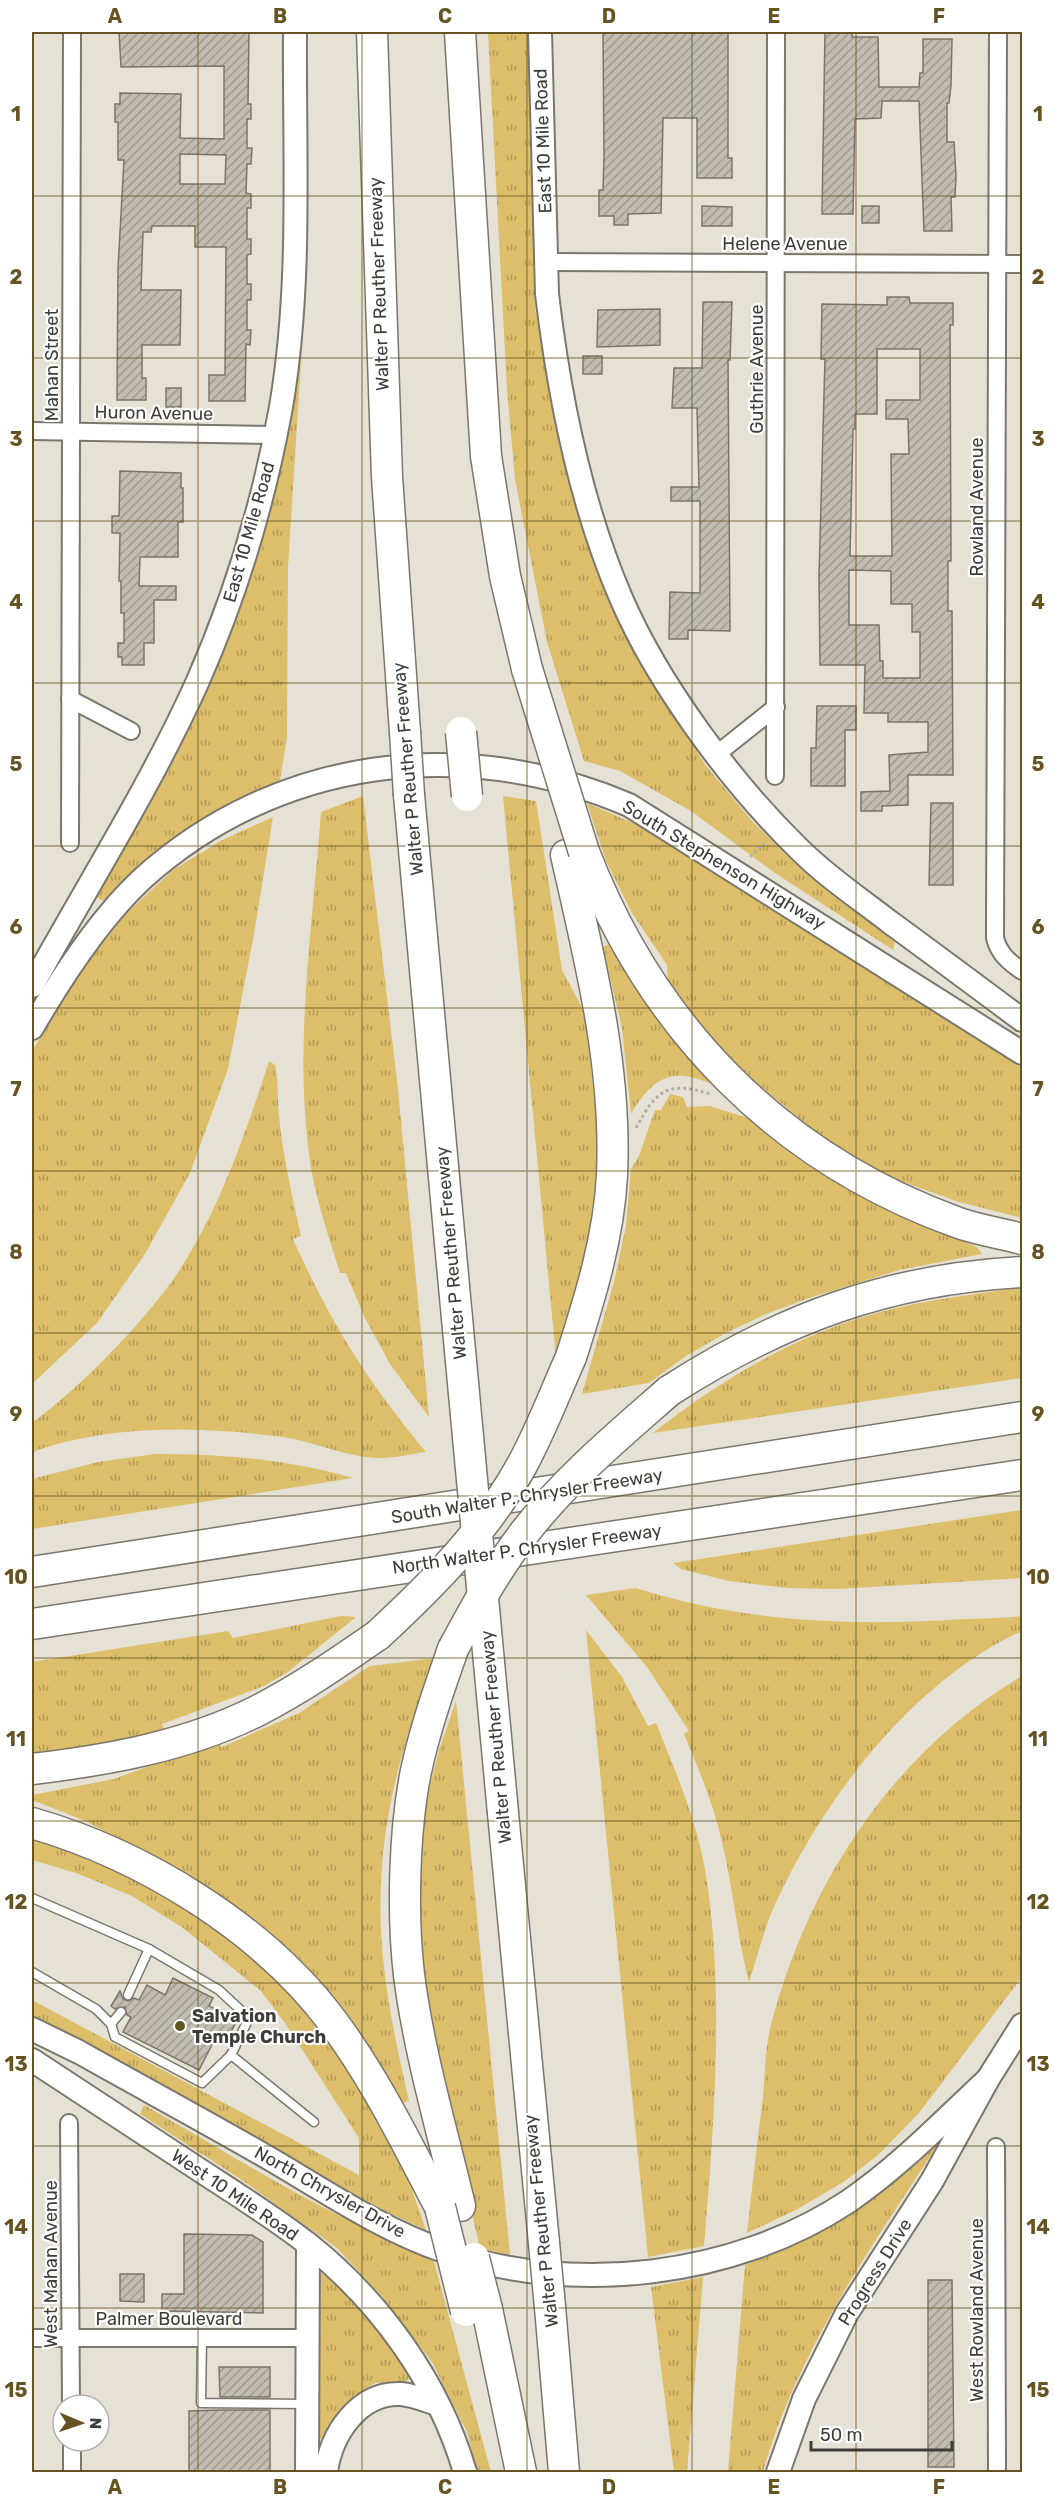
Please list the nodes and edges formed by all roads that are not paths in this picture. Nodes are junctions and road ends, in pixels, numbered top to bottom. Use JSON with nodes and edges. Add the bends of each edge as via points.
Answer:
{"nodes":[{"id":1,"x":72,"y":32,"type":"edge"},
{"id":2,"x":295,"y":32,"type":"edge"},
{"id":3,"x":372,"y":32,"type":"edge"},
{"id":4,"x":460,"y":32,"type":"edge"},
{"id":5,"x":540,"y":32,"type":"edge"},
{"id":6,"x":776,"y":32,"type":"edge"},
{"id":7,"x":998,"y":32,"type":"edge"},
{"id":8,"x":547,"y":262,"type":"junction"},
{"id":9,"x":777,"y":264,"type":"junction"},
{"id":10,"x":998,"y":264,"type":"junction"},
{"id":11,"x":1023,"y":264,"type":"edge"},
{"id":12,"x":32,"y":431,"type":"edge"},
{"id":13,"x":71,"y":431,"type":"junction"},
{"id":14,"x":275,"y":435,"type":"junction"},
{"id":15,"x":70,"y":699,"type":"junction"},
{"id":16,"x":776,"y":707,"type":"junction"},
{"id":17,"x":131,"y":731,"type":"dead end"},
{"id":18,"x":461,"y":732,"type":"dead end"},
{"id":19,"x":717,"y":754,"type":"junction"},
{"id":20,"x":775,"y":776,"type":"dead end"},
{"id":21,"x":467,"y":796,"type":"dead end"},
{"id":22,"x":70,"y":843,"type":"dead end"},
{"id":23,"x":575,"y":854,"type":"junction"},
{"id":24,"x":1023,"y":971,"type":"edge"},
{"id":25,"x":32,"y":986,"type":"edge"},
{"id":26,"x":1023,"y":1020,"type":"edge"},
{"id":27,"x":32,"y":1028,"type":"edge"},
{"id":28,"x":1023,"y":1053,"type":"edge"},
{"id":29,"x":1023,"y":1239,"type":"edge"},
{"id":30,"x":1023,"y":1272,"type":"edge"},
{"id":31,"x":1023,"y":1418,"type":"edge"},
{"id":32,"x":1023,"y":1475,"type":"edge"},
{"id":33,"x":32,"y":1572,"type":"edge"},
{"id":34,"x":32,"y":1624,"type":"edge"},
{"id":35,"x":32,"y":1769,"type":"edge"},
{"id":36,"x":32,"y":1823,"type":"edge"},
{"id":37,"x":32,"y":1898,"type":"edge"},
{"id":38,"x":148,"y":1949,"type":"junction"},
{"id":39,"x":32,"y":1972,"type":"edge"},
{"id":40,"x":129,"y":1995,"type":"dead end"},
{"id":41,"x":121,"y":2012,"type":"dead end"},
{"id":42,"x":111,"y":2024,"type":"junction"},
{"id":43,"x":1023,"y":2025,"type":"edge"},
{"id":44,"x":32,"y":2029,"type":"edge"},
{"id":45,"x":231,"y":2055,"type":"junction"},
{"id":46,"x":32,"y":2060,"type":"edge"},
{"id":47,"x":988,"y":2079,"type":"junction"},
{"id":48,"x":314,"y":2122,"type":"dead end"},
{"id":49,"x":69,"y":2123,"type":"dead end"},
{"id":50,"x":996,"y":2147,"type":"dead end"},
{"id":51,"x":450,"y":2207,"type":"junction"},
{"id":52,"x":308,"y":2244,"type":"junction"},
{"id":53,"x":477,"y":2310,"type":"junction"},
{"id":54,"x":32,"y":2338,"type":"edge"},
{"id":55,"x":71,"y":2338,"type":"junction"},
{"id":56,"x":202,"y":2338,"type":"junction"},
{"id":57,"x":307,"y":2338,"type":"junction"},
{"id":58,"x":72,"y":2393,"type":"edge"},
{"id":59,"x":306,"y":2404,"type":"junction"},
{"id":60,"x":437,"y":2404,"type":"junction"},
{"id":61,"x":72,"y":2453,"type":"edge"},
{"id":62,"x":72,"y":2472,"type":"edge"},
{"id":63,"x":307,"y":2472,"type":"edge"},
{"id":64,"x":326,"y":2472,"type":"edge"},
{"id":65,"x":465,"y":2472,"type":"edge"},
{"id":66,"x":508,"y":2472,"type":"edge"},
{"id":67,"x":521,"y":2472,"type":"edge"},
{"id":68,"x":564,"y":2472,"type":"edge"},
{"id":69,"x":778,"y":2472,"type":"edge"},
{"id":70,"x":997,"y":2472,"type":"edge"}],
"edges":[{"from":1,"to":13,"type":"street","name":"Mahan Street"},
{"from":2,"to":14,"type":"main road","name":"East 10 Mile Road","via":[[293,287],[284,388]]},
{"from":3,"to":68,"type":"highway","name":"Walter P Reuther Freeway","bridge":true,"via":[[387,477],[405,732]]},
{"from":4,"to":23,"type":"highway","bridge":true,"via":[[486,456],[505,576]]},
{"from":5,"to":8,"type":"main road","name":"East 10 Mile Road"},
{"from":6,"to":9,"type":"street","name":"Guthrie Avenue"},
{"from":7,"to":10,"type":"street","name":"Rowland Avenue"},
{"from":8,"to":9,"type":"street","name":"Helene Avenue"},
{"from":8,"to":19,"type":"main road","name":"East 10 Mile Road","via":[[552,329],[566,409],[592,515],[621,598],[658,668]]},
{"from":9,"to":10,"type":"street","name":"Helene Avenue"},
{"from":9,"to":16,"type":"street","name":"Guthrie Avenue"},
{"from":10,"to":11,"type":"street","name":"Helene Avenue"},
{"from":10,"to":24,"type":"street","name":"Rowland Avenue","via":[[995,938],[997,948],[1008,962]]},
{"from":12,"to":13,"type":"street","name":"Huron Avenue"},
{"from":13,"to":14,"type":"street","name":"Huron Avenue"},
{"from":13,"to":15,"type":"street","name":"Mahan Street"},
{"from":14,"to":25,"type":"main road","name":"East 10 Mile Road","via":[[243,560],[196,684]]},
{"from":15,"to":17,"type":"street"},
{"from":15,"to":22,"type":"street","name":"Mahan Street"},
{"from":16,"to":19,"type":"street"},
{"from":16,"to":20,"type":"street","name":"Guthrie Avenue"},
{"from":18,"to":21,"type":"highway","bridge":true},
{"from":19,"to":26,"type":"main road","via":[[760,809],[834,880]]},
{"from":23,"to":29,"type":"highway","via":[[674,1018],[760,1110],[811,1148],[890,1195],[958,1223]]},
{"from":23,"to":35,"type":"highway","bridge":true,"via":[[607,1061],[612,1133],[607,1216],[592,1291],[571,1357],[521,1466],[439,1578],[378,1635],[312,1681],[255,1712],[168,1745],[104,1761]]},
{"from":27,"to":28,"type":"main road","name":"South Stephenson Highway","via":[[51,995],[111,913],[141,880],[204,830],[240,810],[326,779],[398,766],[469,766],[538,776],[589,789],[637,809]]},
{"from":30,"to":51,"type":"highway","bridge":true,"via":[[950,1277],[896,1289],[764,1336],[722,1358],[669,1391],[584,1468],[526,1530],[478,1602],[453,1649],[429,1718],[416,1773],[405,1915],[410,1975]]},
{"from":31,"to":33,"type":"highway","name":"South Walter P. Chrysler Freeway"},
{"from":32,"to":34,"type":"highway","name":"North Walter P. Chrysler Freeway"},
{"from":36,"to":51,"type":"highway","via":[[68,1833],[222,1914],[291,1973],[333,2022]]},
{"from":37,"to":38,"type":"lane"},
{"from":38,"to":40,"type":"lane"},
{"from":38,"to":45,"type":"lane","via":[[219,1990],[249,2018]]},
{"from":39,"to":42,"type":"lane","via":[[96,2009]]},
{"from":41,"to":42,"type":"lane"},
{"from":42,"to":45,"type":"lane","via":[[116,2037],[202,2083]]},
{"from":43,"to":47,"type":"main road"},
{"from":44,"to":47,"type":"main road","name":"North Chrysler Drive","via":[[388,2227],[444,2251],[505,2267],[571,2274],[637,2274],[681,2267],[758,2245],[805,2225],[848,2201],[904,2159]]},
{"from":45,"to":48,"type":"lane"},
{"from":46,"to":52,"type":"main road","name":"West 10 Mile Road"},
{"from":47,"to":69,"type":"main road","name":"Progress Drive","via":[[932,2181],[847,2313],[804,2399]]},
{"from":49,"to":55,"type":"street","name":"West Mahan Avenue"},
{"from":50,"to":70,"type":"street","name":"West Rowland Avenue"},
{"from":51,"to":53,"type":"highway","bridge":true},
{"from":52,"to":57,"type":"main road","name":"West 10 Mile Road"},
{"from":52,"to":60,"type":"main road","via":[[377,2312],[423,2377]]},
{"from":53,"to":66,"type":"highway"},
{"from":53,"to":67,"type":"highway"},
{"from":54,"to":55,"type":"street","name":"Palmer Boulevard"},
{"from":55,"to":56,"type":"street","name":"Palmer Boulevard"},
{"from":55,"to":58,"type":"street","name":"West Mahan Avenue"},
{"from":56,"to":57,"type":"street","name":"Palmer Boulevard"},
{"from":56,"to":59,"type":"lane","via":[[201,2403]]},
{"from":57,"to":59,"type":"main road","name":"West 10 Mile Road"},
{"from":59,"to":63,"type":"main road","name":"West 10 Mile Road"},
{"from":60,"to":64,"type":"main road","via":[[398,2394],[358,2409],[335,2439]]},
{"from":60,"to":65,"type":"main road"},
{"from":61,"to":62,"type":"street"}]}
